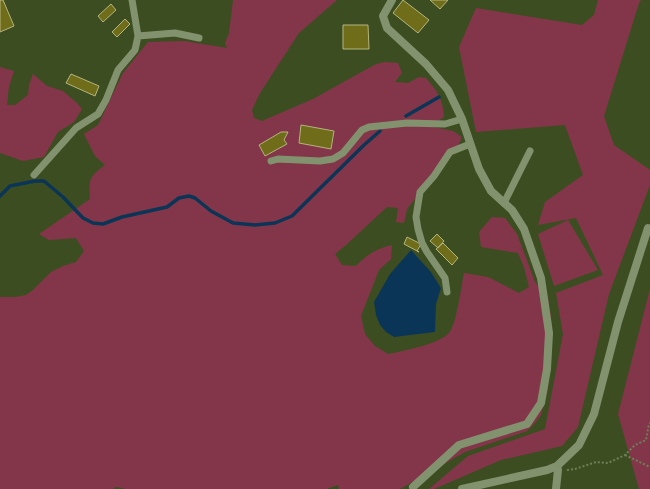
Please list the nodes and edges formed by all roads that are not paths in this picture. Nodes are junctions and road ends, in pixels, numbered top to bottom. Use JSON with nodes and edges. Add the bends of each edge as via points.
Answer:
{"nodes":[{"id":1,"x":132,"y":0,"type":"edge"},
{"id":2,"x":392,"y":0,"type":"edge"},
{"id":3,"x":138,"y":36,"type":"junction"},
{"id":4,"x":199,"y":38,"type":"dead end"},
{"id":5,"x":462,"y":119,"type":"junction"},
{"id":6,"x":470,"y":144,"type":"junction"},
{"id":7,"x":530,"y":151,"type":"dead end"},
{"id":8,"x":271,"y":161,"type":"dead end"},
{"id":9,"x":34,"y":175,"type":"dead end"},
{"id":10,"x":504,"y":202,"type":"junction"},
{"id":11,"x":649,"y":226,"type":"edge"},
{"id":12,"x":447,"y":292,"type":"dead end"},
{"id":13,"x":558,"y":468,"type":"junction"},
{"id":14,"x":413,"y":487,"type":"dead end"},
{"id":15,"x":462,"y":489,"type":"edge"},
{"id":16,"x":556,"y":489,"type":"edge"}],
"edges":[{"from":1,"to":3,"type":"lane"},
{"from":2,"to":5,"type":"street","via":[[383,16],[387,28],[448,90]]},
{"from":3,"to":4,"type":"lane","via":[[175,33]]},
{"from":3,"to":9,"type":"lane","via":[[135,50],[118,70],[98,114],[76,128]]},
{"from":5,"to":6,"type":"street"},
{"from":5,"to":8,"type":"lane","via":[[445,124],[369,127],[362,130],[334,159]]},
{"from":6,"to":10,"type":"street","via":[[491,191]]},
{"from":6,"to":12,"type":"lane","via":[[450,152],[420,192],[416,217],[422,243],[445,278]]},
{"from":7,"to":10,"type":"lane"},
{"from":10,"to":14,"type":"street","via":[[524,230],[541,278],[549,333],[547,369],[541,403],[527,424],[459,445]]},
{"from":11,"to":13,"type":"street","via":[[618,322],[594,414],[579,446]]},
{"from":13,"to":15,"type":"street"},
{"from":13,"to":16,"type":"street"}]}
